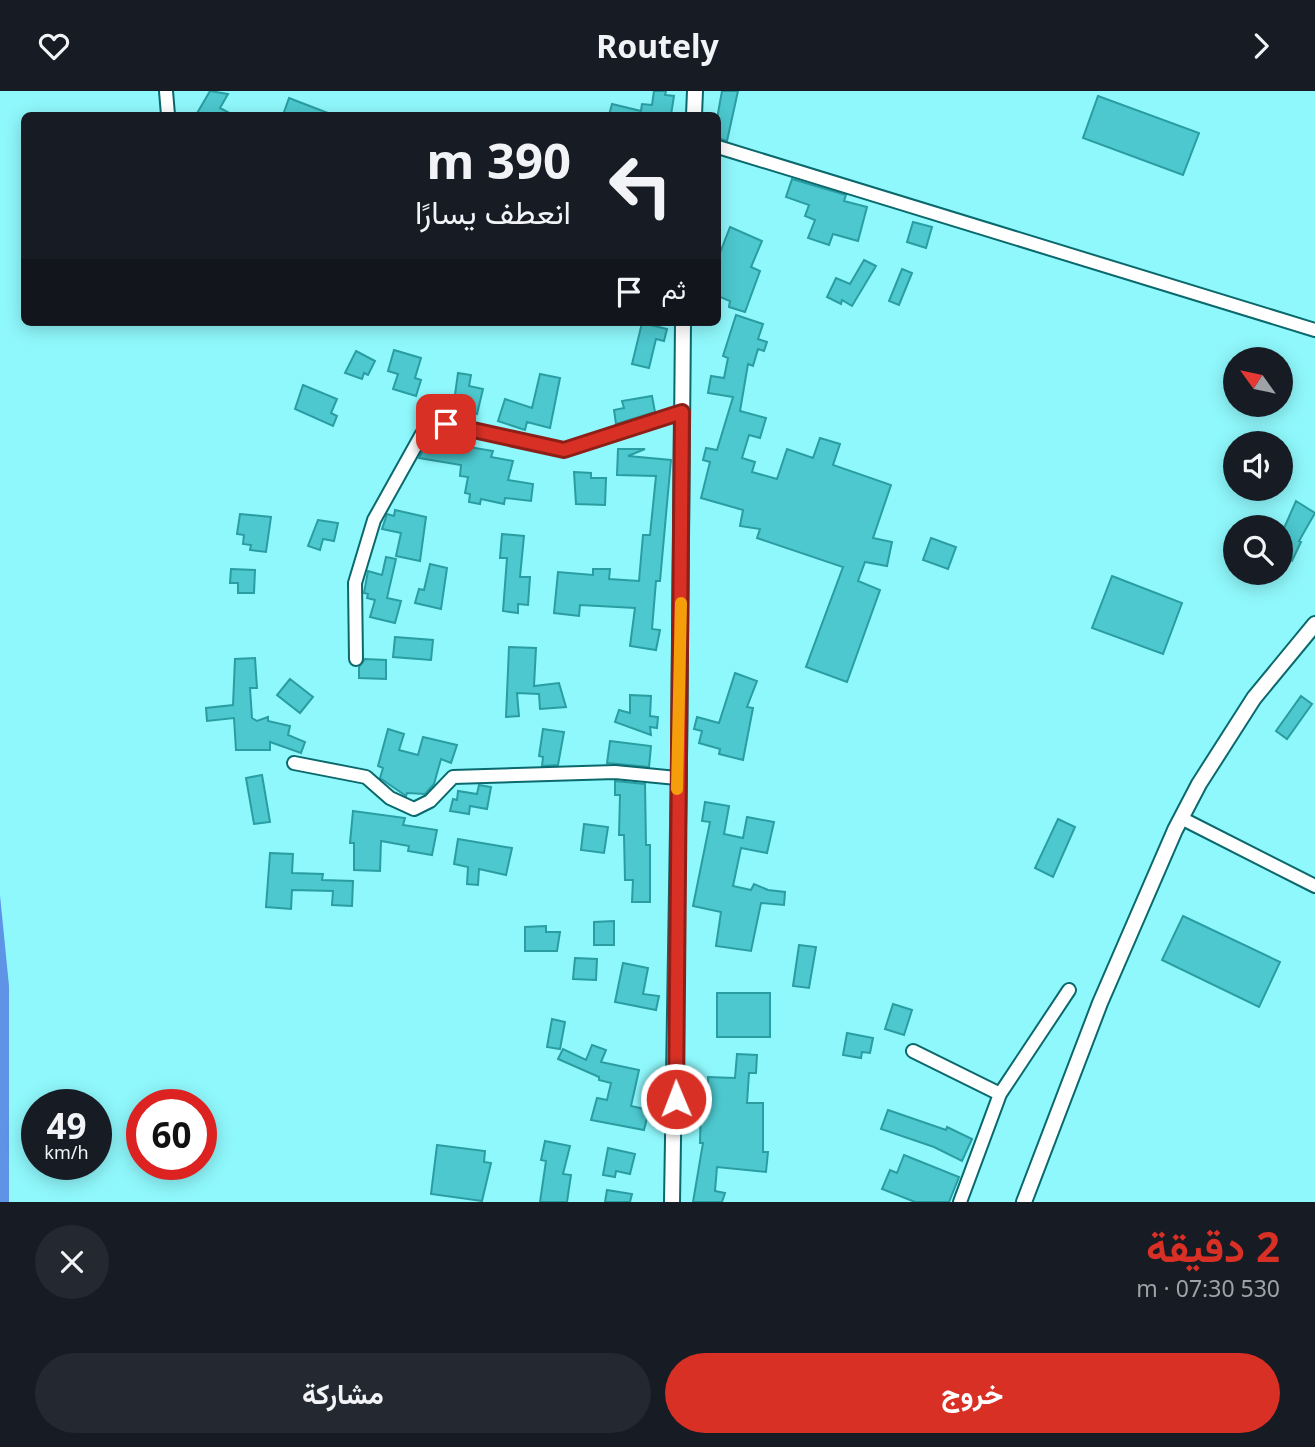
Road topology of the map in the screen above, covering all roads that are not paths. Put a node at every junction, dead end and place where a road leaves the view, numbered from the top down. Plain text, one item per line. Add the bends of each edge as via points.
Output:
1 (166, 91) edge
2 (695, 91) edge
3 (168, 112) edge
4 (694, 112) edge
5 (721, 148) edge
6 (683, 326) edge
7 (1315, 330) edge
8 (682, 412) junction
9 (1315, 624) edge
10 (356, 659) dead end
11 (294, 763) dead end
12 (677, 778) junction
13 (1181, 818) junction
14 (1315, 886) edge
15 (1069, 990) dead end
16 (913, 1051) dead end
17 (1000, 1094) junction
18 (672, 1202) edge
19 (960, 1202) edge
20 (1024, 1202) edge

1 - 3 street
2 - 4 main road
5 - 7 street
6 - 8 main road
8 - 10 street via 564,450 446,424 422,434 374,520 355,583
8 - 12 main road
9 - 13 main road via 1254,698
11 - 12 street via 366,777 390,798 414,809 430,801 453,777 615,772
12 - 18 main road
13 - 14 street
13 - 20 main road via 1100,1003
15 - 17 street
16 - 17 street
17 - 19 street

